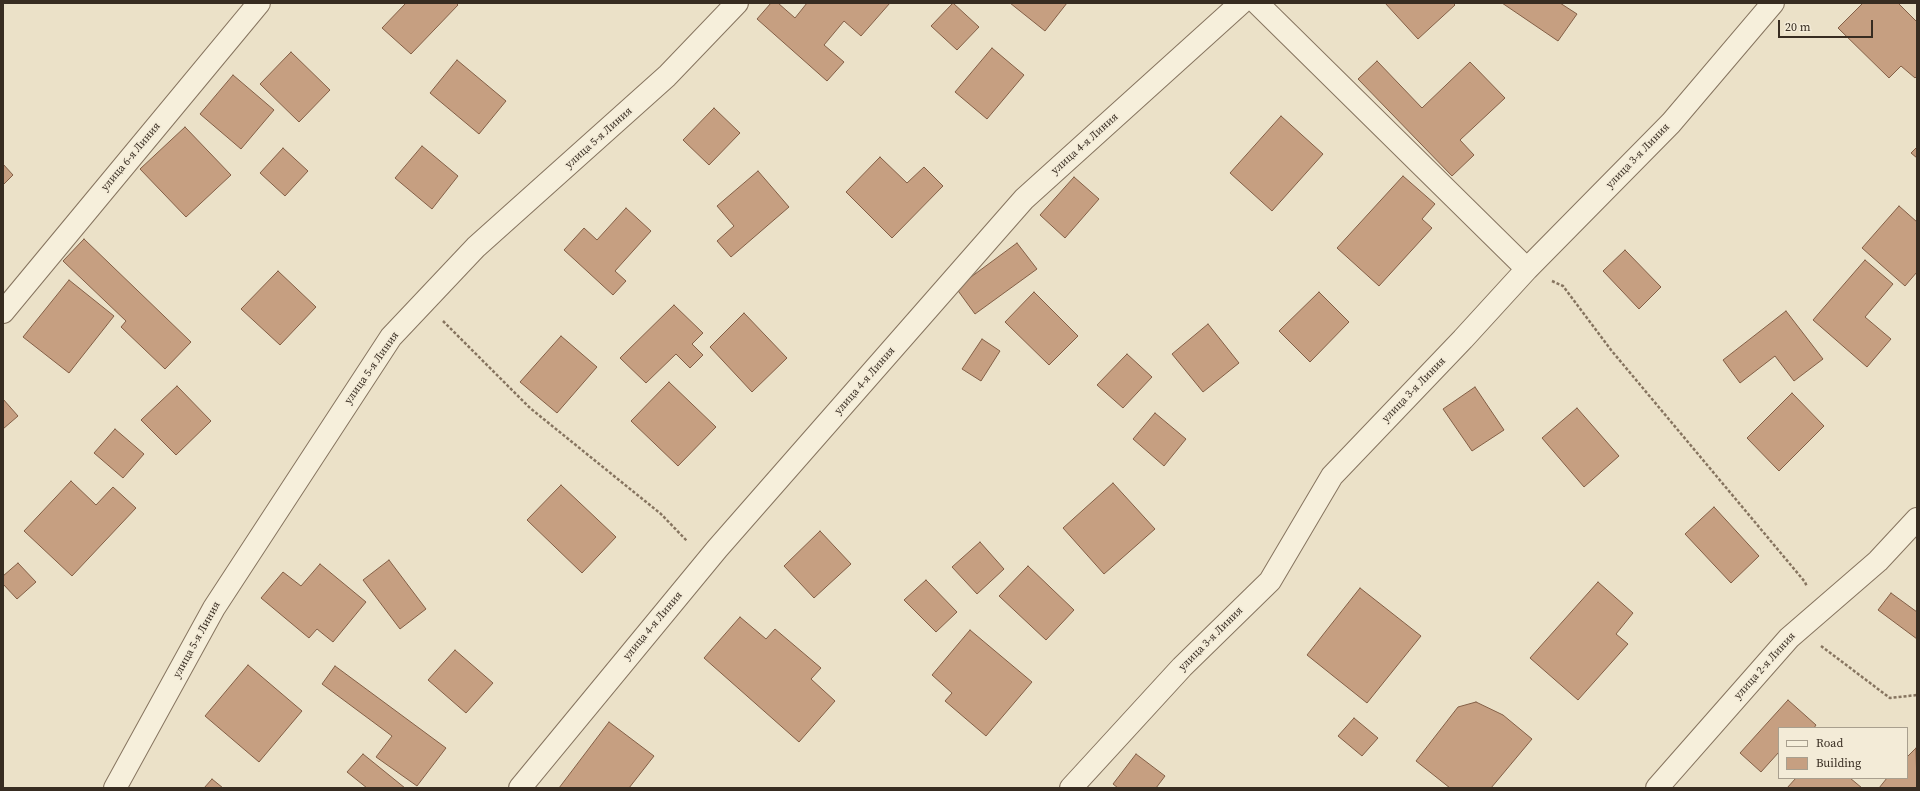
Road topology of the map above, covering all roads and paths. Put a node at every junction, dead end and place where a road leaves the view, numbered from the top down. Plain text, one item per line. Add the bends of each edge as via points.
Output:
1 (259, 3) edge
2 (736, 3) edge
3 (1241, 3) edge
4 (1257, 3) edge
5 (1773, 3) edge
6 (1527, 270) junction
7 (424, 302) junction
8 (3, 312) edge
9 (1917, 519) edge
10 (707, 562) junction
11 (1814, 617) junction
12 (1917, 695) edge
13 (115, 788) edge
14 (520, 788) edge
15 (1071, 788) edge
16 (1657, 788) edge

1 - 8 street, улица 6-я Линия
2 - 7 street, улица 5-я Линия via 667,76 476,247
3 - 10 street, улица 4-я Линия via 1024,199
4 - 6 street
5 - 6 street, улица 3-я Линия via 1671,123
6 - 11 path via 1563,286 1611,350 1805,582
6 - 15 street, улица 3-я Линия via 1332,476 1270,581 1182,667
7 - 10 path via 530,408 661,514
7 - 13 street, улица 5-я Линия via 391,337 218,602
9 - 11 street, улица 2-я Линия via 1878,561
10 - 14 street, улица 4-я Линия
11 - 12 path via 1820,645 1890,698
11 - 16 street, улица 2-я Линия via 1789,638

